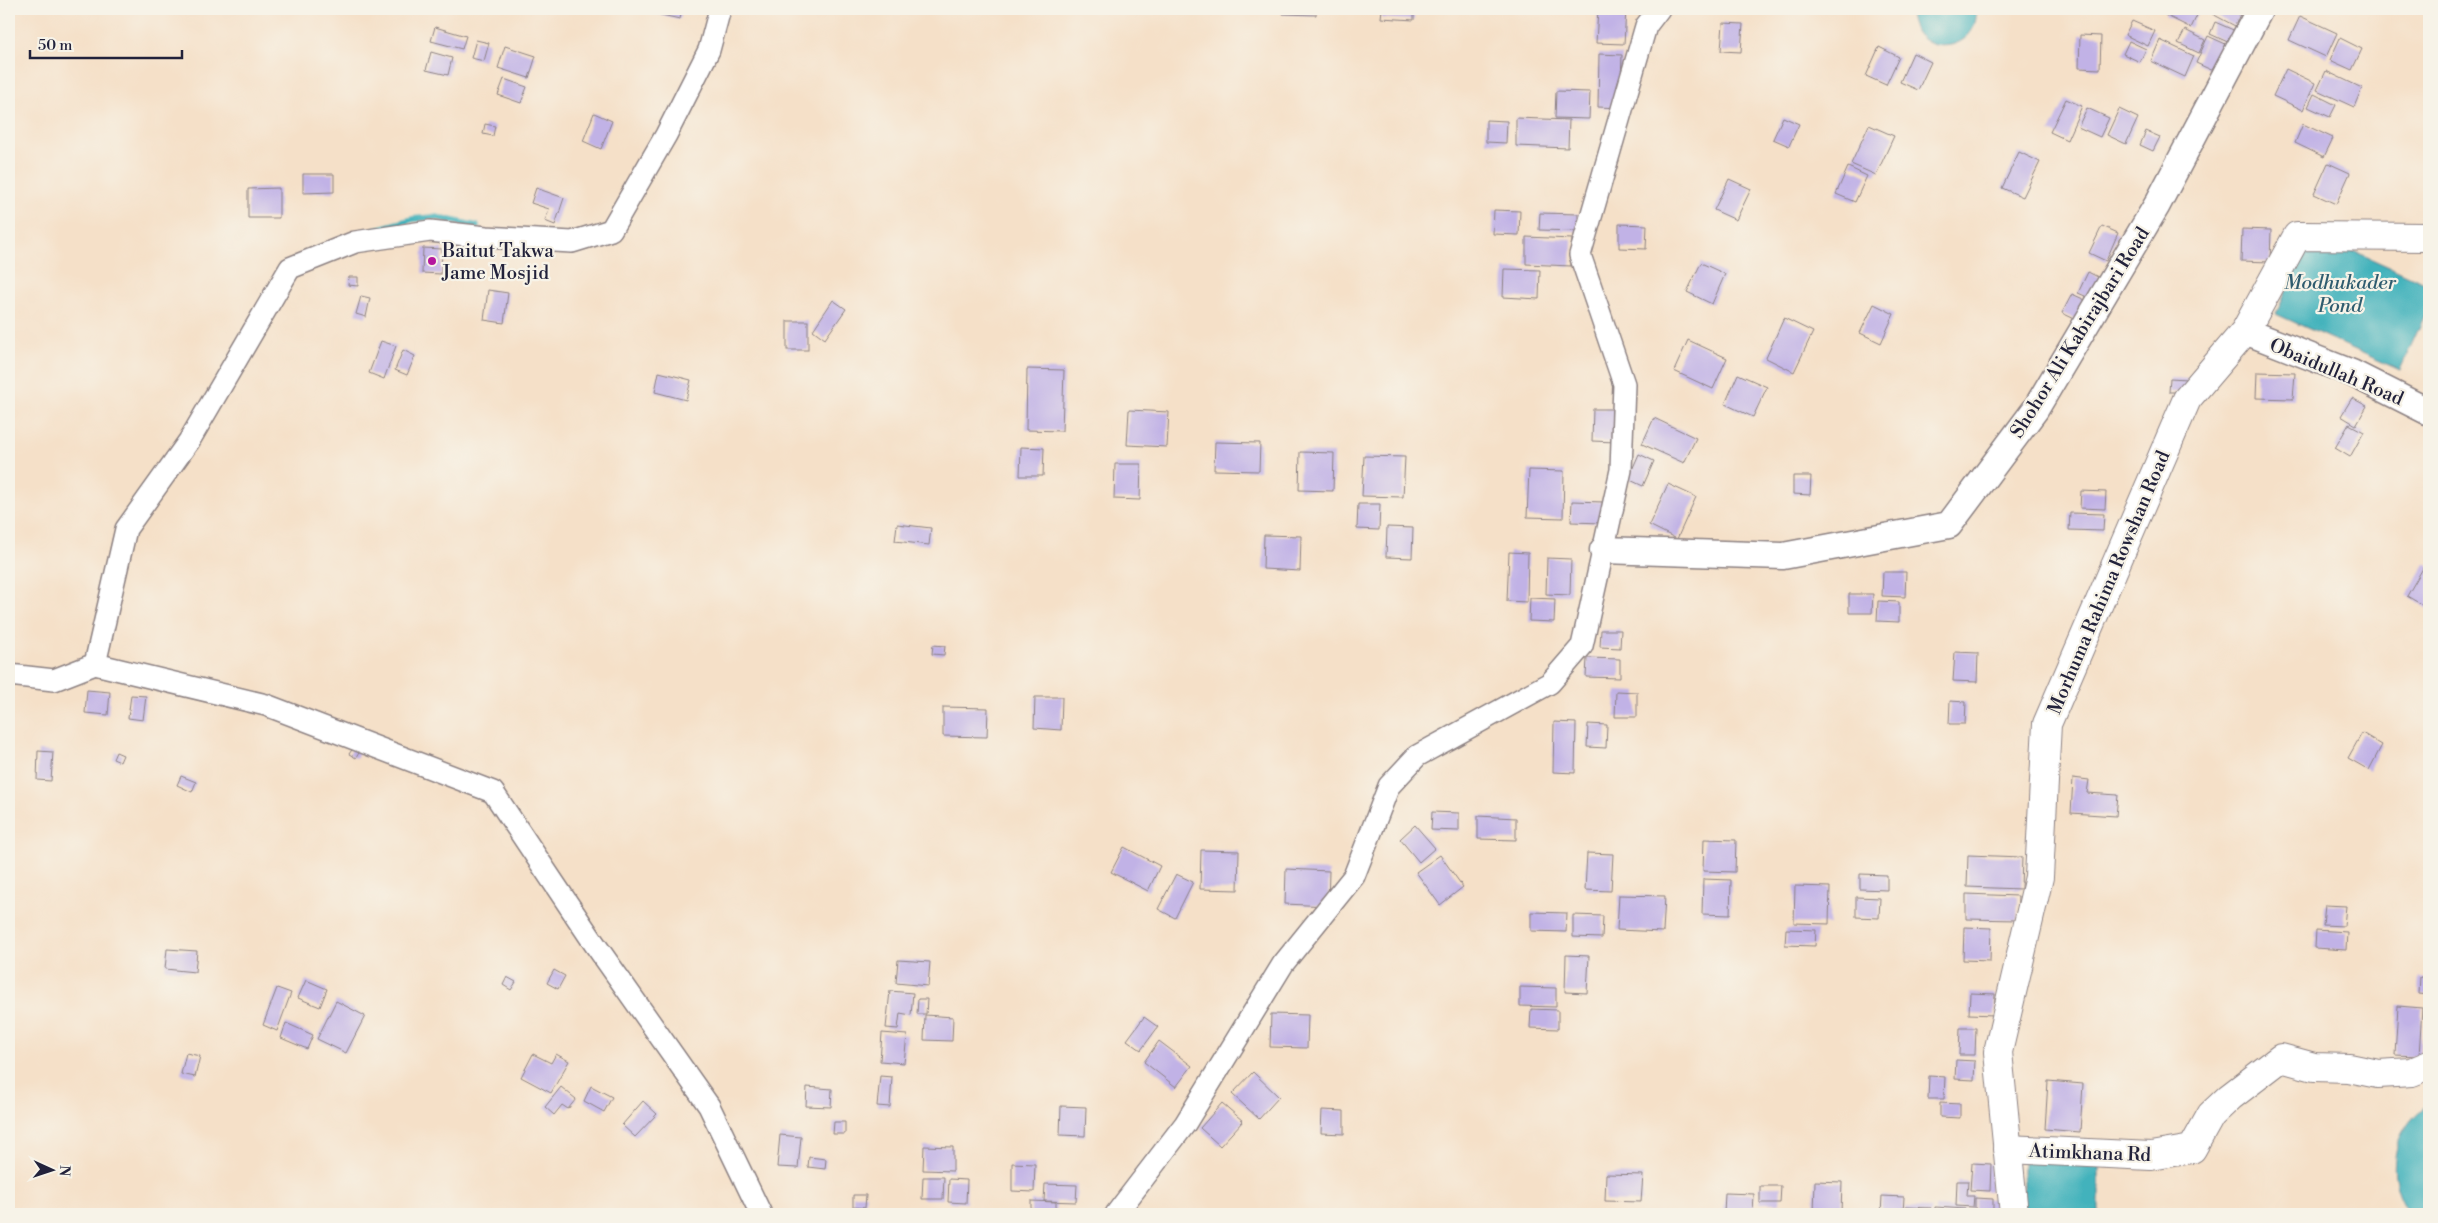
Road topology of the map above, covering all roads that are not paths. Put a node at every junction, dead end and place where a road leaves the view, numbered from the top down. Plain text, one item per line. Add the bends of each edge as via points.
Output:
1 (720, 9) edge
2 (1660, 9) edge
3 (2260, 9) edge
4 (2429, 237) edge
5 (2244, 331) junction
6 (2429, 412) edge
7 (1604, 550) junction
8 (95, 664) junction
9 (9, 675) edge
10 (2429, 1065) edge
11 (2007, 1149) junction
12 (760, 1214) edge
13 (1116, 1214) edge
14 (2014, 1214) edge

1 - 8 street via 709,50 666,135 611,230 572,242 430,231 355,242 290,268 189,441 126,529
2 - 7 street via 1646,26 1580,255 1624,384 1621,470
3 - 7 street, Shohor Ali Kabirajbari Road via 2157,205 2035,410 1949,525 1783,556
4 - 5 main road, Morhuma Rahima Rowshan Road via 2297,236
5 - 6 street, Obaidullah Road via 2352,373
5 - 11 main road, Morhuma Rahima Rowshan Road via 2187,399 2047,724 2039,877 1998,1052
7 - 13 street via 1582,646 1550,682 1417,756 1389,786 1354,876 1283,964 1185,1124
8 - 9 street via 54,680
8 - 12 street via 266,704 493,792 709,1106
10 - 11 main road, Atimkhana Rd via 2412,1072 2378,1074 2349,1068 2314,1067 2281,1058 2236,1092 2211,1116 2192,1149 2151,1156
11 - 14 main road, Morhuma Rahima Rowshan Road

